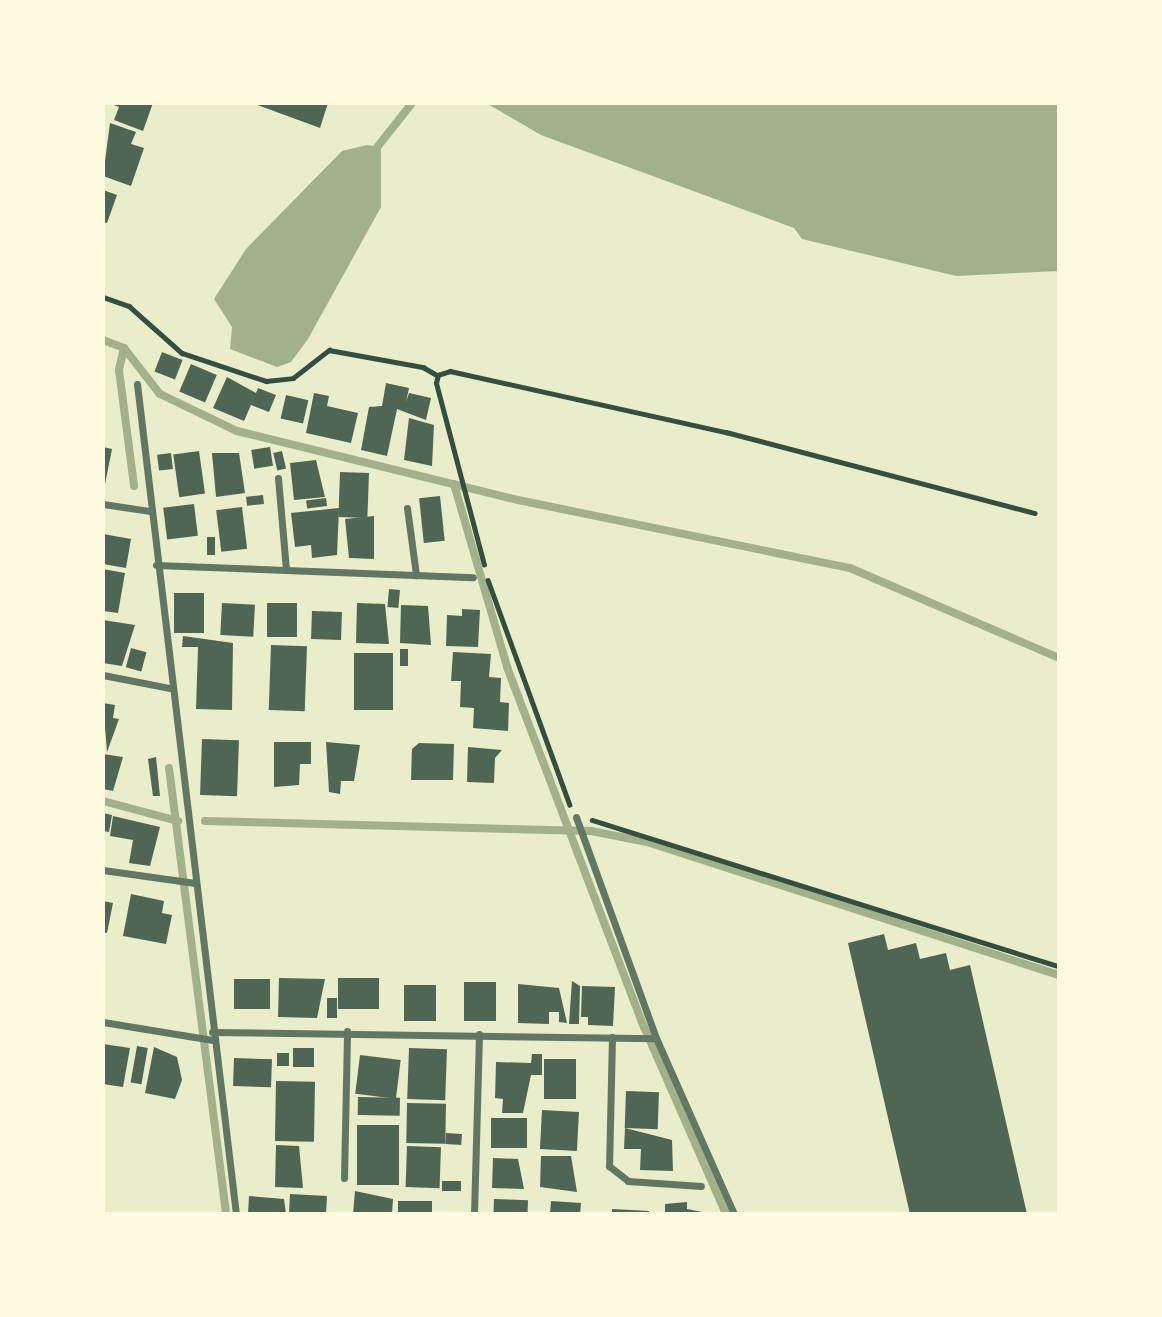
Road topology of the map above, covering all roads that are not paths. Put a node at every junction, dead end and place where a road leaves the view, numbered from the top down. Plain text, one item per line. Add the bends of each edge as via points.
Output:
1 (137, 384) dead end
2 (278, 478) dead end
3 (103, 504) edge
4 (407, 508) dead end
5 (150, 511) junction
6 (156, 565) junction
7 (286, 570) junction
8 (416, 575) junction
9 (473, 577) dead end
10 (103, 676) edge
11 (169, 688) junction
12 (576, 821) road end
13 (103, 870) edge
14 (195, 883) junction
15 (103, 1022) edge
16 (347, 1031) junction
17 (479, 1034) junction
18 (213, 1036) junction
19 (612, 1037) junction
20 (651, 1038) junction
21 (344, 1178) dead end
22 (701, 1186) dead end
23 (236, 1214) edge
24 (474, 1214) edge
25 (734, 1214) edge

1 - 5 street
2 - 7 street
3 - 5 street
4 - 8 street
5 - 6 street
6 - 7 street
6 - 11 street
7 - 8 street
8 - 9 street
10 - 11 street
11 - 14 street
12 - 20 street
13 - 14 street
14 - 18 street
15 - 18 street via 199,1039
16 - 17 street
16 - 18 street
16 - 21 street
17 - 19 street
17 - 24 street
18 - 23 street
19 - 20 street
19 - 22 street via 610,1166 628,1181
20 - 25 street

